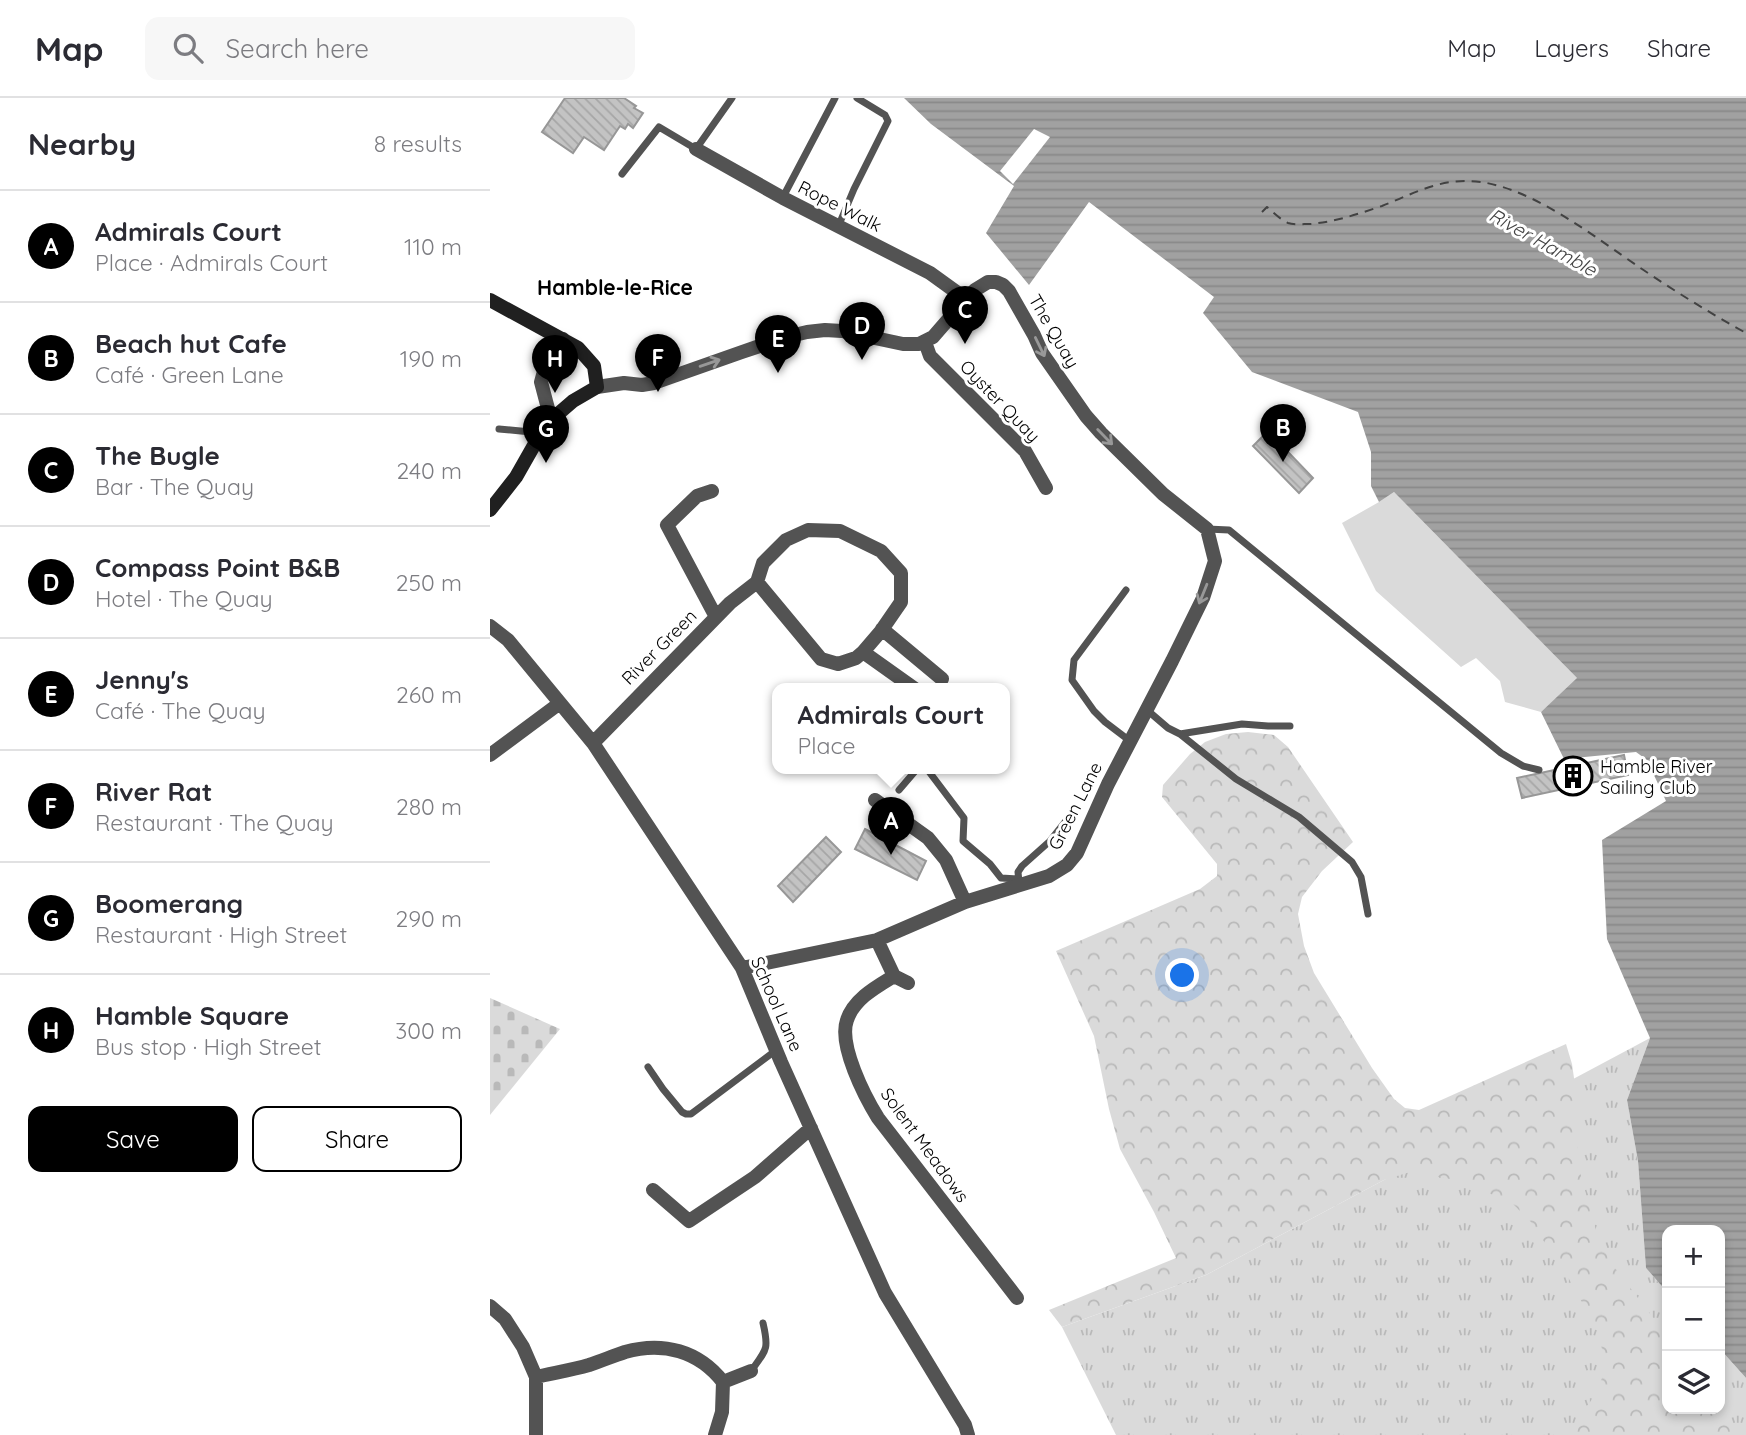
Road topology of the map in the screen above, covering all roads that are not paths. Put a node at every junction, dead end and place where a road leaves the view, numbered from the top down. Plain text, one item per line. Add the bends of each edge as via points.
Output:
1 (732, 98) edge
2 (835, 98) edge
3 (857, 98) edge
4 (696, 149) junction
5 (622, 174) dead end
6 (783, 198) junction
7 (838, 227) junction
8 (966, 299) junction
9 (490, 300) edge
10 (563, 339) junction
11 (925, 342) junction
12 (597, 387) junction
13 (551, 420) junction
14 (499, 429) dead end
15 (541, 433) junction
16 (1046, 488) dead end
17 (712, 491) dead end
18 (490, 510) edge
19 (1207, 530) junction
20 (757, 582) junction
21 (1126, 590) dead end
22 (716, 617) junction
23 (490, 626) edge
24 (882, 629) junction
25 (863, 652) junction
26 (942, 678) dead end
27 (907, 683) edge
28 (560, 703) junction
29 (1146, 710) junction
30 (1290, 726) dead end
31 (1180, 734) junction
32 (1130, 741) junction
33 (593, 743) junction
34 (490, 755) edge
35 (1539, 770) dead end
36 (912, 774) edge
37 (931, 774) edge
38 (899, 790) dead end
39 (875, 800) dead end
40 (1073, 812) dead end
41 (1019, 883) junction
42 (965, 902) junction
43 (1368, 914) dead end
44 (877, 940) junction
45 (743, 968) junction
46 (894, 976) junction
47 (908, 983) dead end
48 (776, 1050) junction
49 (648, 1067) dead end
50 (811, 1128) junction
51 (653, 1190) dead end
52 (1017, 1298) dead end
53 (490, 1306) edge
54 (763, 1323) dead end
55 (751, 1371) joint
56 (536, 1377) junction
57 (723, 1382) junction
58 (536, 1435) edge
59 (715, 1435) edge
60 (968, 1435) edge

1 - 4 lane
2 - 6 lane
3 - 7 lane via 888,121
4 - 5 lane via 659,127
4 - 6 street, Rope Walk
6 - 7 street, Rope Walk
7 - 8 street, Rope Walk via 930,273
8 - 11 street, The Quay
8 -> 19 street, The Quay via 988,282 1003,285 1086,416 1163,494
9 - 10 main road
10 - 12 main road via 594,366
10 - 13 street via 546,364 541,382
12 -> 11 street via 654,383 807,332 842,331 913,345
11 - 16 street, Oyster Quay via 930,356 1025,451
12 - 13 main road
13 - 15 main road
14 - 15 lane
15 - 18 main road
17 - 22 street via 697,496 667,525
19 -> 29 street, Green Lane via 1215,561 1203,598
19 - 35 lane via 1229,530 1501,753
20 - 22 street, River Green
20 - 24 street, River Green via 763,564 786,540 808,530 840,531 881,551 901,573 901,602
20 - 25 street via 821,659 838,664
21 - 32 lane via 1074,660 1072,680 1094,711
22 - 33 street, River Green
23 - 28 street, School Lane via 508,640
24 - 25 street, River Green
24 - 26 street
25 - 27 street
28 - 33 street, School Lane
28 - 34 street
29 - 31 lane
29 - 32 street, Green Lane
30 - 31 lane via 1242,724
31 - 43 lane via 1236,779 1298,817 1352,862 1361,877
32 - 41 street, Green Lane via 1077,853 1049,876
33 - 45 street, School Lane
36 - 38 lane
37 - 41 lane via 964,818 963,841 1000,878
39 - 42 street via 928,838 946,860
40 - 41 lane via 1022,866
41 - 42 street, Green Lane
42 - 44 street, Green Lane
44 - 45 street, Green Lane
44 - 46 street
45 - 48 street, School Lane
46 - 47 street
46 - 52 street, Solent Meadows via 869,991 846,1020 852,1064 878,1118
48 - 49 lane via 691,1114 682,1112
48 - 50 street, School Lane
50 - 51 street via 755,1177 689,1222
50 - 60 street, School Lane via 885,1293
53 - 56 street via 523,1346
54 - 55 lane via 768,1344
55 - 57 street
56 - 57 street via 628,1351 665,1347 697,1357
56 - 58 street
57 - 59 street

